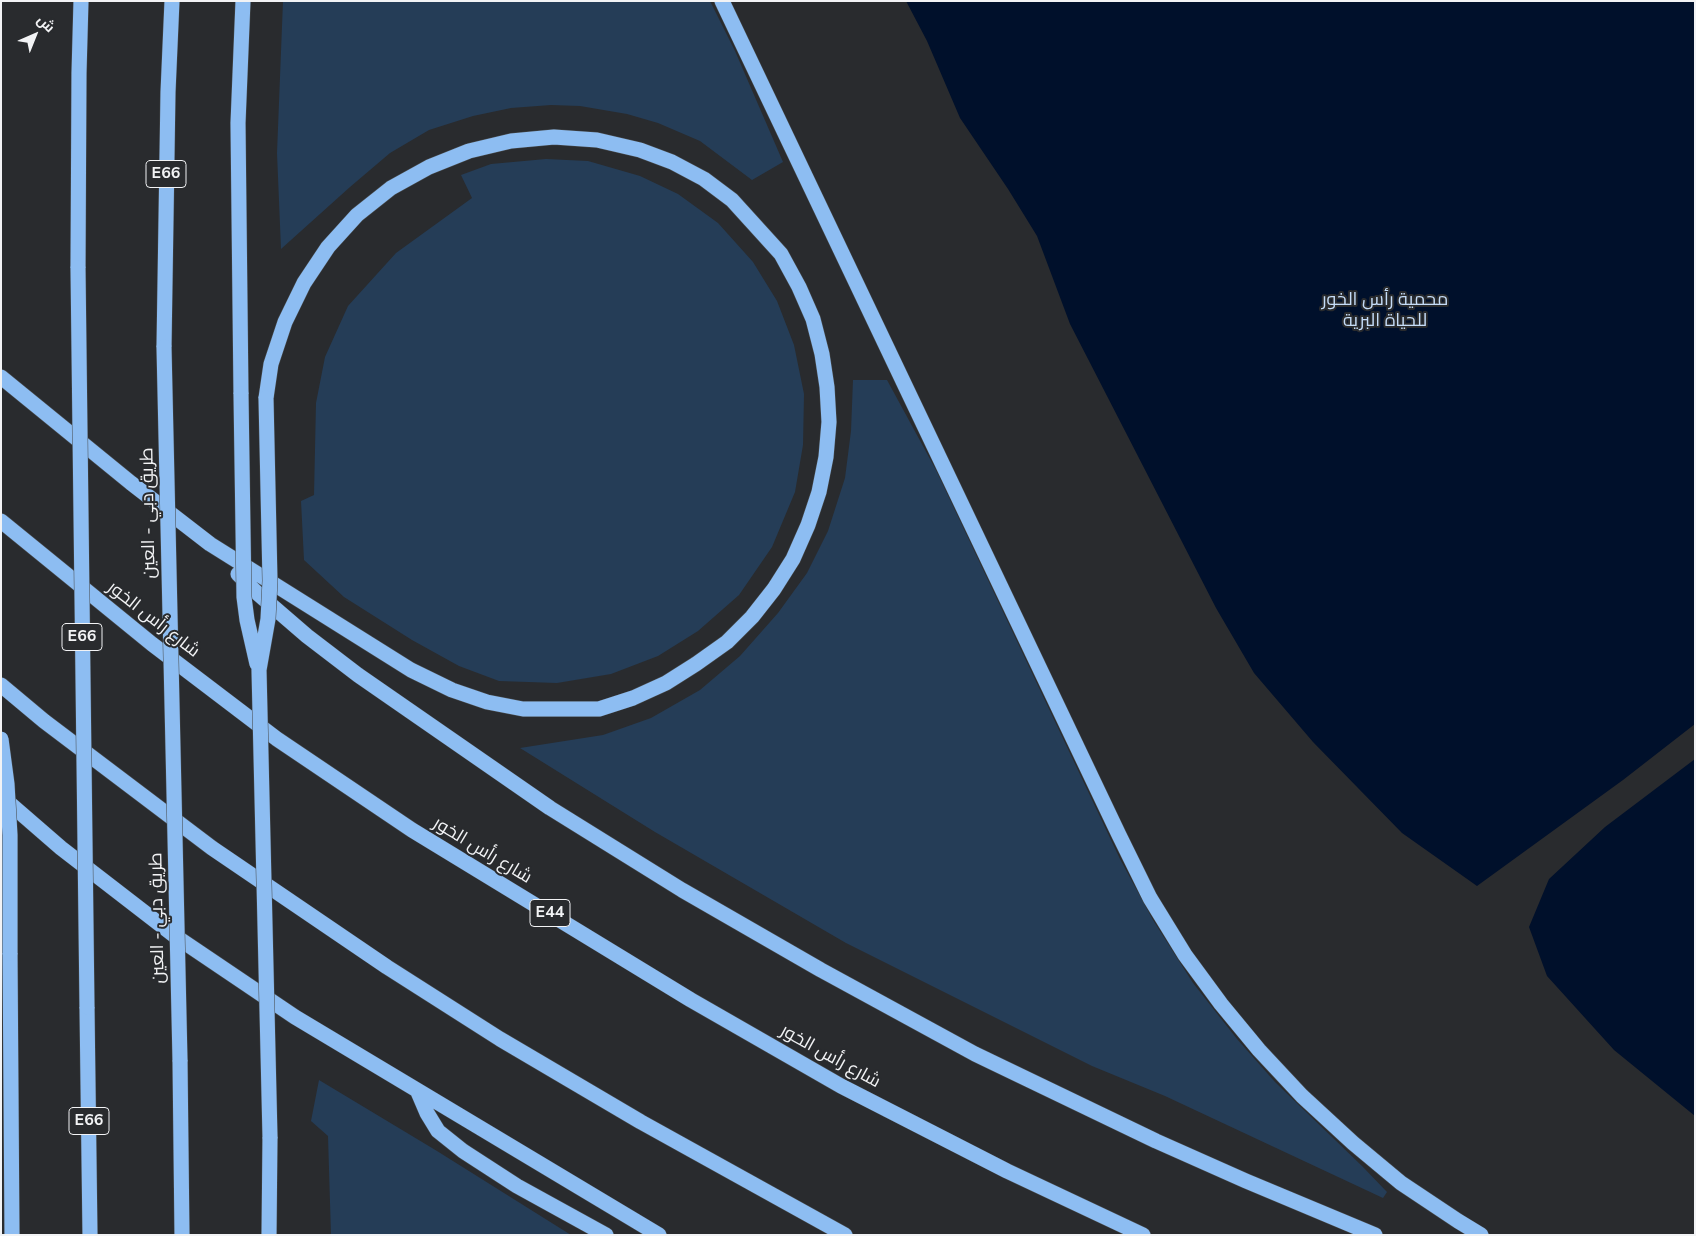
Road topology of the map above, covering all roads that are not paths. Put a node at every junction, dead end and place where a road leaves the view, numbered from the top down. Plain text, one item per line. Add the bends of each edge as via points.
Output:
1 (81, 1) edge
2 (172, 1) edge
3 (243, 1) edge
4 (722, 1) edge
5 (1, 377) edge
6 (1, 522) edge
7 (210, 544) junction
8 (259, 670) junction
9 (1, 685) edge
10 (1, 739) edge
11 (1, 796) edge
12 (418, 1092) junction
13 (12, 1235) edge
14 (90, 1235) edge
15 (182, 1235) edge
16 (269, 1235) edge
17 (606, 1235) edge
18 (659, 1235) edge
19 (845, 1235) edge
20 (1143, 1235) edge
21 (1375, 1235) edge
22 (1482, 1235) edge

1 - 14 highway, E66, bridge via 78,268
2 - 15 highway, طريق دبي - العين / E66, bridge via 164,347
3 - 8 highway, bridge via 238,123 244,597
4 - 22 highway via 1119,835 1150,898 1184,955 1240,1027 1302,1096 1401,1182
5 - 7 highway
6 - 20 highway, شارع رأس الخور / E44 via 152,644 277,739 412,830 691,1000 841,1086 1007,1171
7 - 8 highway, bridge via 411,670 452,690 523,709 599,709 633,698 666,683 726,642 752,617 793,559 819,492 829,422 827,386 813,319 781,254 732,200 704,179 640,150 597,140 511,141 469,150 428,167 391,188 357,215 328,247 304,283 271,364 266,398 270,581 268,619
7 - 21 highway via 256,592 306,636 358,675 550,808 682,890 976,1054 1156,1141
8 - 16 highway, bridge via 270,1137
9 - 19 highway via 212,848 387,967 500,1039 641,1122
10 - 13 highway, bridge via 10,835
11 - 12 highway via 61,848 175,936 295,1017
12 - 17 highway via 438,1131 463,1151 517,1186
12 - 18 highway

